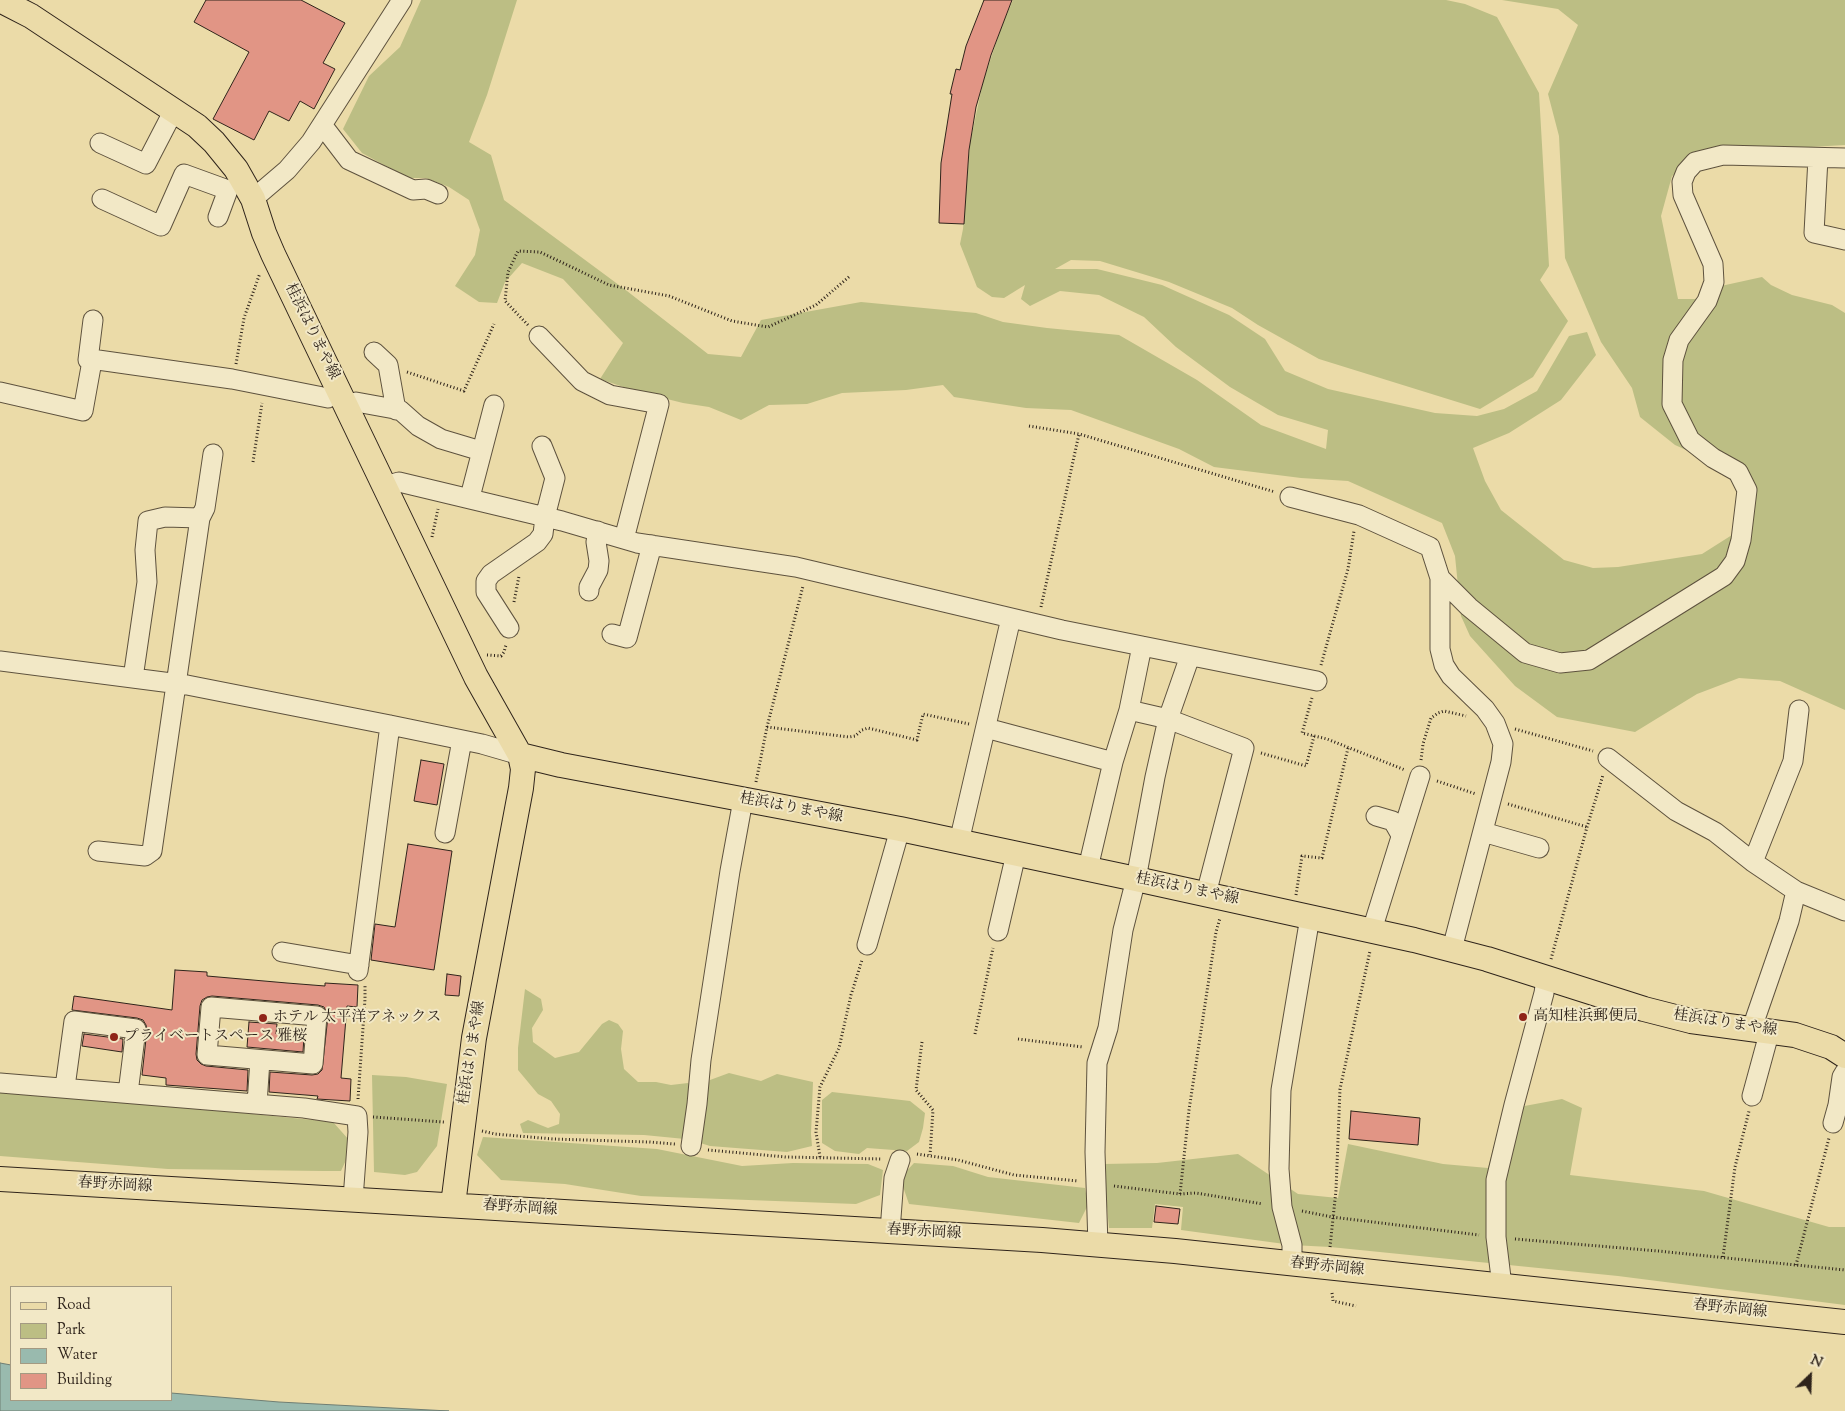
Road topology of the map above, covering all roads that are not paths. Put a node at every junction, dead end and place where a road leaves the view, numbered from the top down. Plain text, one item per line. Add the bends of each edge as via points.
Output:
1 (0, 0) edge
2 (402, 0) edge
3 (174, 110) junction
4 (323, 126) junction
5 (100, 143) dead end
6 (1818, 158) junction
7 (1845, 158) edge
8 (236, 169) junction
9 (208, 183) junction
10 (438, 194) dead end
11 (102, 199) dead end
12 (253, 199) junction
13 (218, 217) dead end
14 (1845, 240) edge
15 (93, 320) dead end
16 (539, 336) road end
17 (381, 358) road end
18 (92, 361) junction
19 (0, 392) edge
20 (343, 399) junction
21 (494, 405) dead end
22 (396, 410) junction
23 (542, 446) dead end
24 (481, 451) junction
25 (214, 454) dead end
26 (385, 486) junction
27 (1290, 496) road end
28 (470, 497) junction
29 (200, 518) junction
30 (545, 518) junction
31 (598, 531) junction
32 (624, 539) junction
33 (652, 545) junction
34 (1440, 578) junction
35 (589, 592) dead end
36 (1011, 618) junction
37 (509, 628) dead end
38 (612, 634) dead end
39 (1142, 646) junction
40 (1190, 656) junction
41 (0, 661) edge
42 (133, 678) junction
43 (1317, 681) road end
44 (177, 684) junction
45 (1129, 710) junction
46 (1799, 710) dead end
47 (1168, 719) junction
48 (390, 725) junction
49 (986, 728) junction
50 (462, 740) junction
51 (520, 755) junction
52 (1608, 758) road end
53 (1113, 762) junction
54 (1420, 776) road end
55 (748, 801) junction
56 (1376, 816) dead end
57 (900, 829) junction
58 (1483, 832) junction
59 (446, 833) dead end
60 (1402, 834) junction
61 (959, 842) junction
62 (1539, 848) dead end
63 (98, 851) dead end
64 (1016, 854) junction
65 (1753, 862) junction
66 (1088, 868) junction
67 (1136, 879) junction
68 (1796, 891) junction
69 (1216, 896) junction
70 (1845, 910) edge
71 (1301, 915) junction
72 (1372, 930) junction
73 (998, 931) road end
74 (867, 945) road end
75 (1452, 949) junction
76 (282, 952) dead end
77 (1546, 979) junction
78 (1761, 1029) junction
79 (1840, 1050) edge
80 (260, 1060) junction
81 (1845, 1072) edge
82 (0, 1083) edge
83 (65, 1087) junction
84 (128, 1093) junction
85 (1752, 1096) road end
86 (257, 1104) junction
87 (1833, 1123) road end
88 (690, 1146) road end
89 (900, 1160) road end
90 (0, 1179) edge
91 (353, 1199) junction
92 (452, 1205) junction
93 (890, 1231) junction
94 (1098, 1245) junction
95 (1292, 1264) junction
96 (1502, 1286) junction
97 (1845, 1322) edge

1 - 3 main road, 桂浜はりまや線 via 31,16
2 - 4 street
3 - 5 street via 146,164
3 - 8 main road, 桂浜はりまや線 via 214,142
4 - 10 street via 349,160 413,190 426,189
4 - 12 street via 287,170
6 - 7 street
6 - 14 street via 1814,233
6 - 34 street via 1723,155 1695,162 1682,182 1683,195 1713,264 1714,282 1707,301 1679,340 1673,360 1672,404 1690,440 1738,472 1747,490 1742,540 1735,561 1724,576 1589,660 1560,663 1525,653 1469,607
8 - 9 street
8 - 12 main road, 桂浜はりまや線
9 - 11 street via 184,174 161,226
9 - 13 street via 228,190
12 - 20 main road, 桂浜はりまや線 via 273,254
15 - 18 street via 88,360
16 - 32 street via 582,381 610,395 659,404
17 - 22 street
18 - 19 street via 83,411
18 - 20 street via 234,379
20 - 22 street
20 - 26 main road, 桂浜はりまや線
21 - 24 street
22 - 24 street via 441,439
23 - 30 street via 555,478
24 - 28 street
25 - 29 street via 205,508
26 - 28 street via 399,482
26 - 51 main road, 桂浜はりまや線 via 476,677
27 - 34 street via 1359,515 1430,547
28 - 30 street
29 - 42 street via 166,517 148,521 145,550 147,582
29 - 44 street
30 - 31 street
30 - 37 street via 543,534 537,542 498,568 486,582 486,592
31 - 32 street
31 - 35 street via 598,570
32 - 33 street
33 - 36 street via 808,570
33 - 38 street via 627,638
34 - 58 street via 1440,649 1444,665 1485,709 1495,723 1502,744 1501,762
36 - 39 street
36 - 49 street
39 - 40 street
39 - 45 street
40 - 43 street
40 - 47 street
41 - 42 street
42 - 44 street
44 - 48 street
44 - 63 street via 152,851 145,856
45 - 47 street
45 - 53 street
46 - 65 street via 1793,761
47 - 67 street
47 - 69 street via 1244,748
48 - 50 street
48 - 76 street via 359,968
49 - 53 street
49 - 61 street
50 - 51 street
50 - 59 street
51 - 55 main road, 桂浜はりまや線
51 - 92 main road, 桂浜はりまや線 via 522,788 474,1038
52 - 65 street via 1676,811 1715,832
53 - 66 street
54 - 60 street
55 - 57 main road, 桂浜はりまや線
55 - 88 street via 730,871
56 - 60 street via 1393,821
57 - 61 main road, 桂浜はりまや線
57 - 74 street
58 - 62 street
58 - 75 street
60 - 72 street
61 - 64 main road, 桂浜はりまや線
64 - 66 main road, 桂浜はりまや線
64 - 73 street
65 - 68 street
66 - 67 main road, 桂浜はりまや線
67 - 69 main road, 桂浜はりまや線
67 - 94 street via 1108,1028 1097,1063
68 - 70 street
68 - 78 street
69 - 71 main road, 桂浜はりまや線
71 - 72 main road, 桂浜はりまや線
71 - 95 street via 1281,1090 1278,1169 1282,1207 1292,1245
72 - 75 main road, 桂浜はりまや線
75 - 77 main road, 桂浜はりまや線
77 - 78 main road, 桂浜はりまや線 via 1691,1021
77 - 96 street via 1496,1180 1496,1237
78 - 79 main road, 桂浜はりまや線 via 1795,1034
78 - 85 street
80 - 80 street via 313,1064 317,1016 211,1007 207,1055
80 - 86 street
81 - 87 street
82 - 83 street
83 - 84 street
83 - 84 street via 74,1021 136,1029
84 - 86 street
86 - 91 street via 357,1116
89 - 93 street via 894,1178
90 - 91 main road, 春野赤岡線
91 - 92 main road, 春野赤岡線
92 - 93 main road, 春野赤岡線
93 - 94 main road, 春野赤岡線
94 - 95 main road, 春野赤岡線
95 - 96 main road, 春野赤岡線
96 - 97 main road, 春野赤岡線

